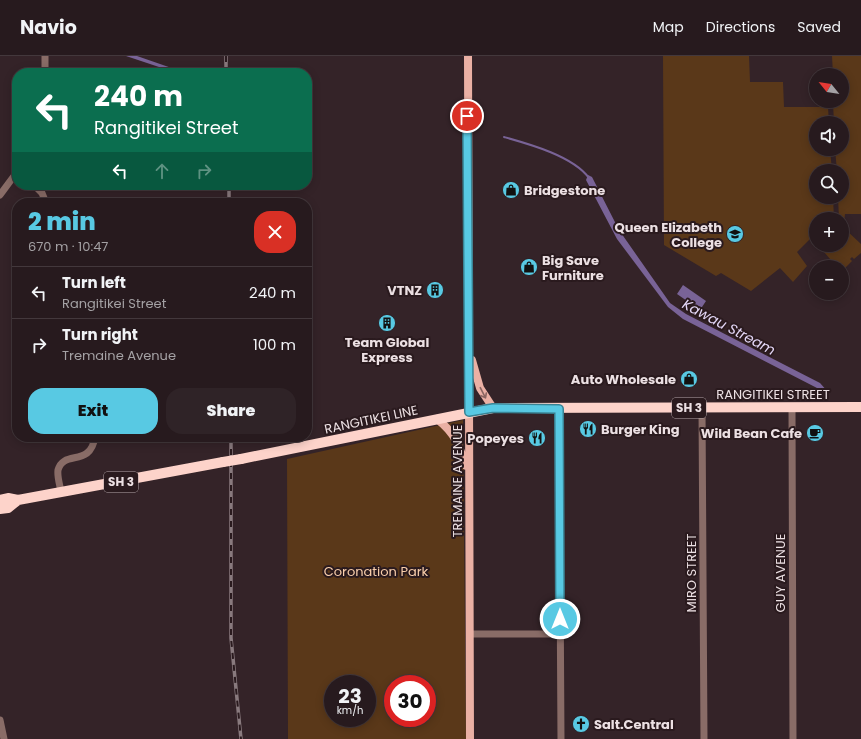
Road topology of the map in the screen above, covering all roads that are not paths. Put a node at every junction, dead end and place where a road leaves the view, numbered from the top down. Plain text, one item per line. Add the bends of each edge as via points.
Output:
1 (45, 56) edge
2 (468, 56) edge
3 (45, 68) edge
4 (12, 179) edge
5 (0, 195) edge
6 (469, 350) junction
7 (792, 407) junction
8 (861, 407) edge
9 (493, 408) junction
10 (702, 408) junction
11 (559, 409) junction
12 (469, 412) junction
13 (437, 419) junction
14 (94, 442) edge
15 (468, 473) junction
16 (61, 492) junction
17 (0, 500) edge
18 (18, 500) junction
19 (0, 509) edge
20 (470, 634) junction
21 (560, 634) junction
22 (0, 720) edge
23 (2, 736) edge
24 (470, 739) edge
25 (561, 739) edge
26 (704, 739) edge
27 (793, 739) edge

1 - 3 street
2 - 6 main road, TREMAINE AVENUE
4 - 5 street
6 -> 9 main road via 480,388
6 - 12 main road, TREMAINE AVENUE
7 - 8 highway, RANGITIKEI STREET / SH 3
7 - 10 highway, RANGITIKEI STREET / SH 3
7 - 27 street, GUY AVENUE
9 - 11 highway, RANGITIKEI STREET / SH 3
9 - 12 highway, RANGITIKEI STREET / SH 3
10 - 11 highway, RANGITIKEI STREET / SH 3
10 - 26 street, MIRO STREET
11 - 21 street
12 - 13 highway, RANGITIKEI LINE / SH 3
12 - 15 main road, TREMAINE AVENUE
13 - 15 main road via 454,435
13 - 16 highway, RANGITIKEI LINE / SH 3, bridge
14 - 16 street via 88,453 66,461 59,468
15 - 20 main road, TREMAINE AVENUE
16 - 18 highway, RANGITIKEI LINE / SH 3
17 - 18 highway, RANGITIKEI LINE / SH 3
18 - 19 highway, RANGITIKEI LINE / SH 3 via 8,508
20 - 21 street
20 - 24 main road, TREMAINE AVENUE
21 - 25 street
22 - 23 street

